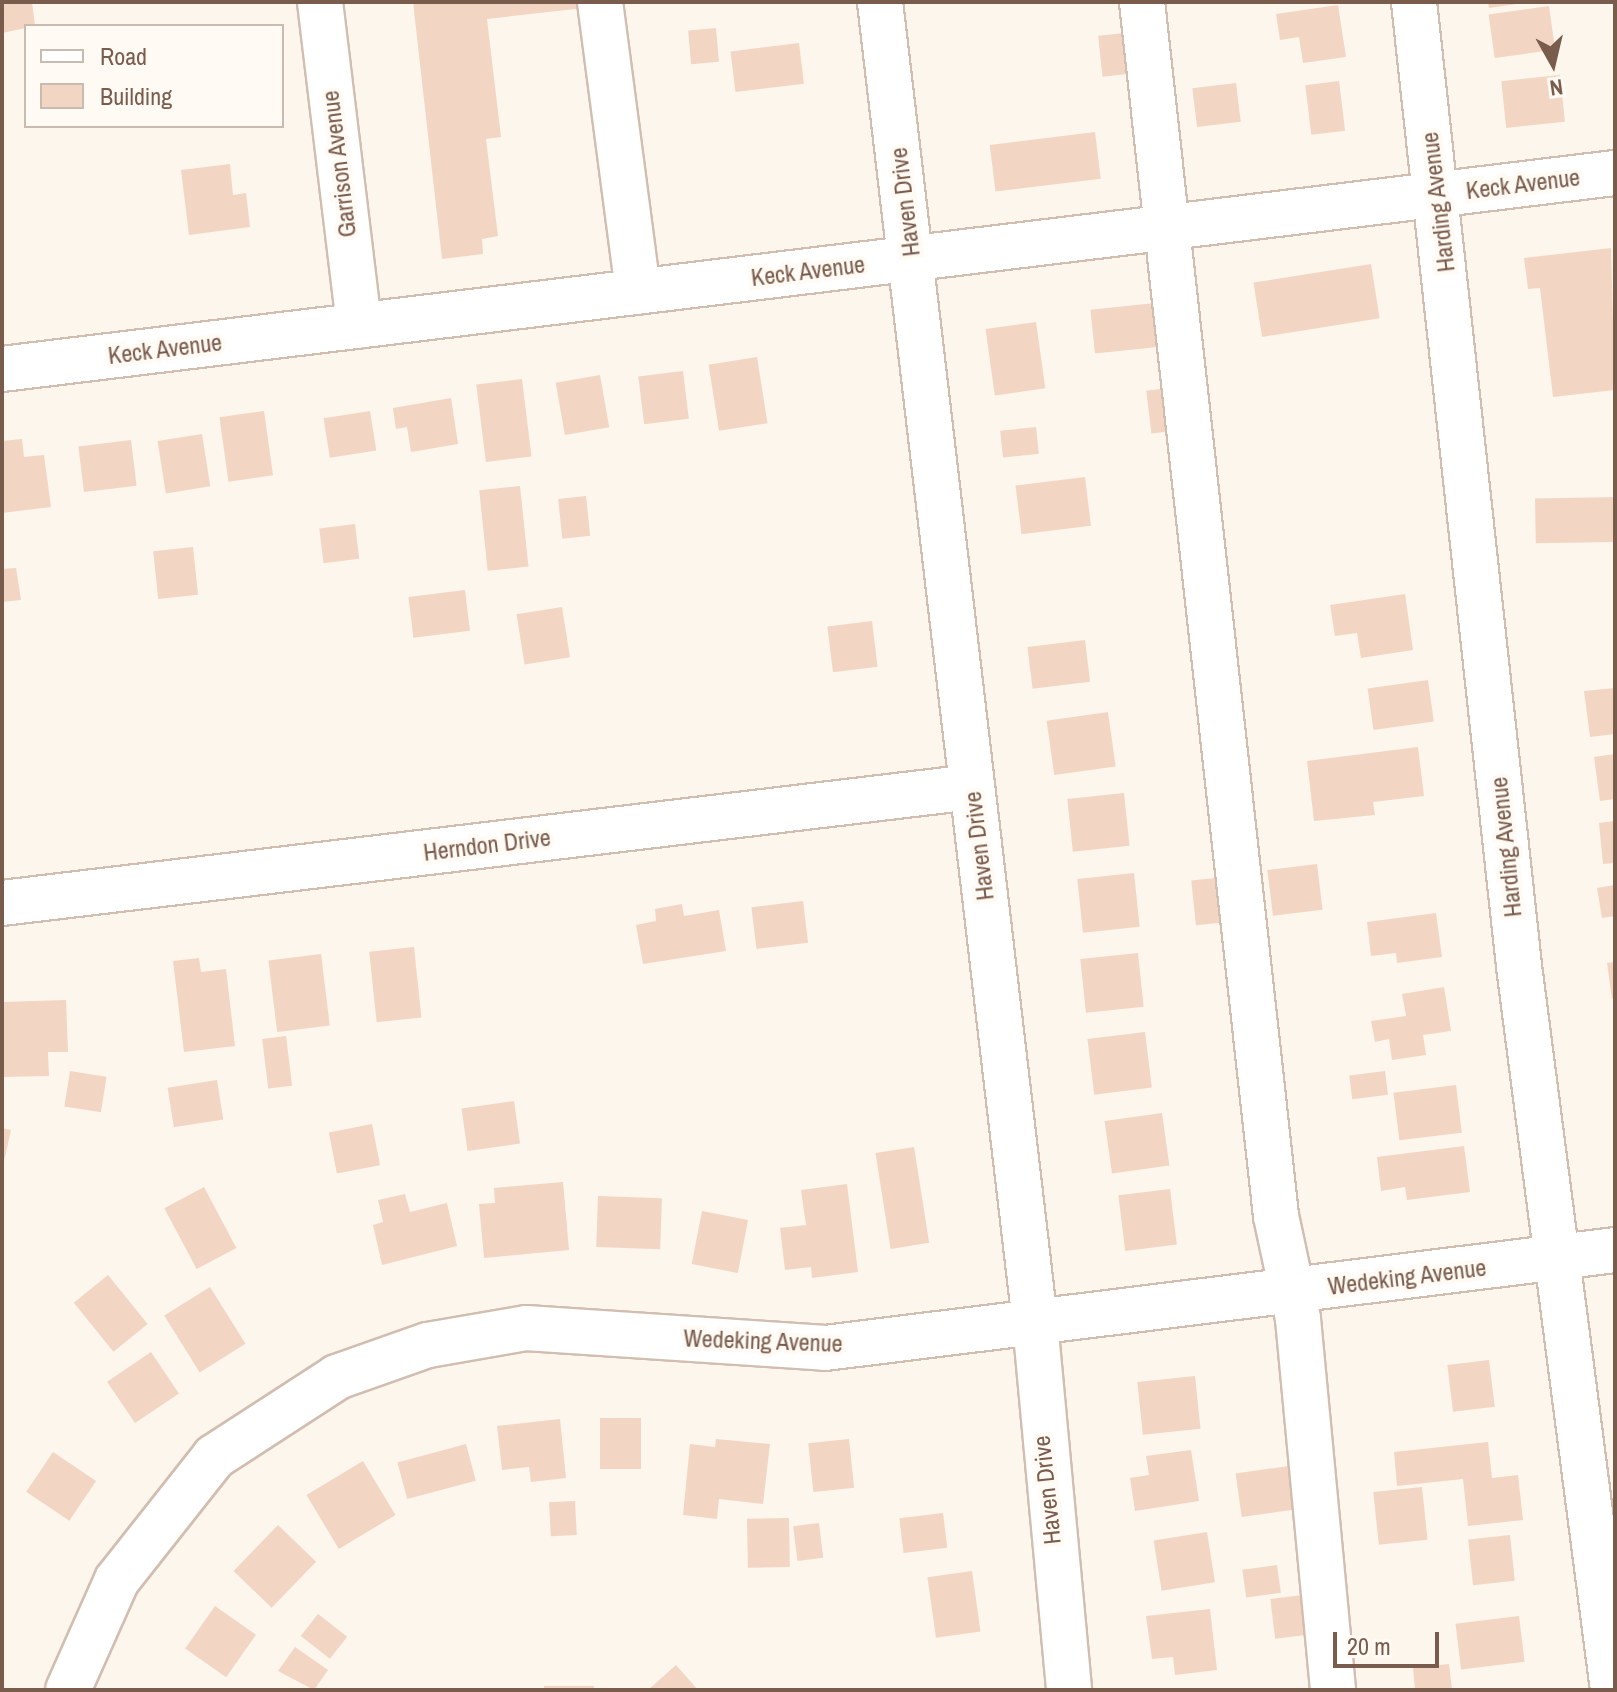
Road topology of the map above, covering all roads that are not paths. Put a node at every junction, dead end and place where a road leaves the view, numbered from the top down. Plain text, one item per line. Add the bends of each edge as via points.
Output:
1 (320, 2) edge
2 (600, 2) edge
3 (880, 2) edge
4 (1142, 2) edge
5 (1414, 2) edge
6 (1615, 173) edge
7 (1438, 195) junction
8 (1167, 227) junction
9 (912, 259) junction
10 (638, 292) junction
11 (359, 326) junction
12 (2, 369) edge
13 (972, 787) junction
14 (2, 903) edge
15 (1615, 1250) edge
16 (1558, 1257) junction
17 (1287, 1292) junction
18 (1035, 1322) junction
19 (68, 1690) edge
20 (1069, 1690) edge
21 (1333, 1690) edge
22 (1613, 1690) edge

1 - 11 street, Garrison Avenue
2 - 10 street
3 - 9 street, Haven Drive
4 - 8 street
5 - 7 street, Harding Avenue
6 - 7 street, Keck Avenue
7 - 8 street, Keck Avenue
7 - 16 street, Harding Avenue
8 - 9 street, Keck Avenue
8 - 17 street
9 - 10 street, Keck Avenue
9 - 13 street, Haven Drive
10 - 11 street, Keck Avenue
11 - 12 street, Keck Avenue
13 - 14 street, Herndon Drive
13 - 18 street, Haven Drive
15 - 16 street, Wedeking Avenue
16 - 17 street, Wedeking Avenue
16 - 22 street, Harding Avenue
17 - 18 street, Wedeking Avenue
17 - 21 street via 1298,1319
18 - 19 street, Wedeking Avenue via 825,1348 526,1328 378,1359 337,1377 214,1457 117,1580
18 - 20 street, Haven Drive

